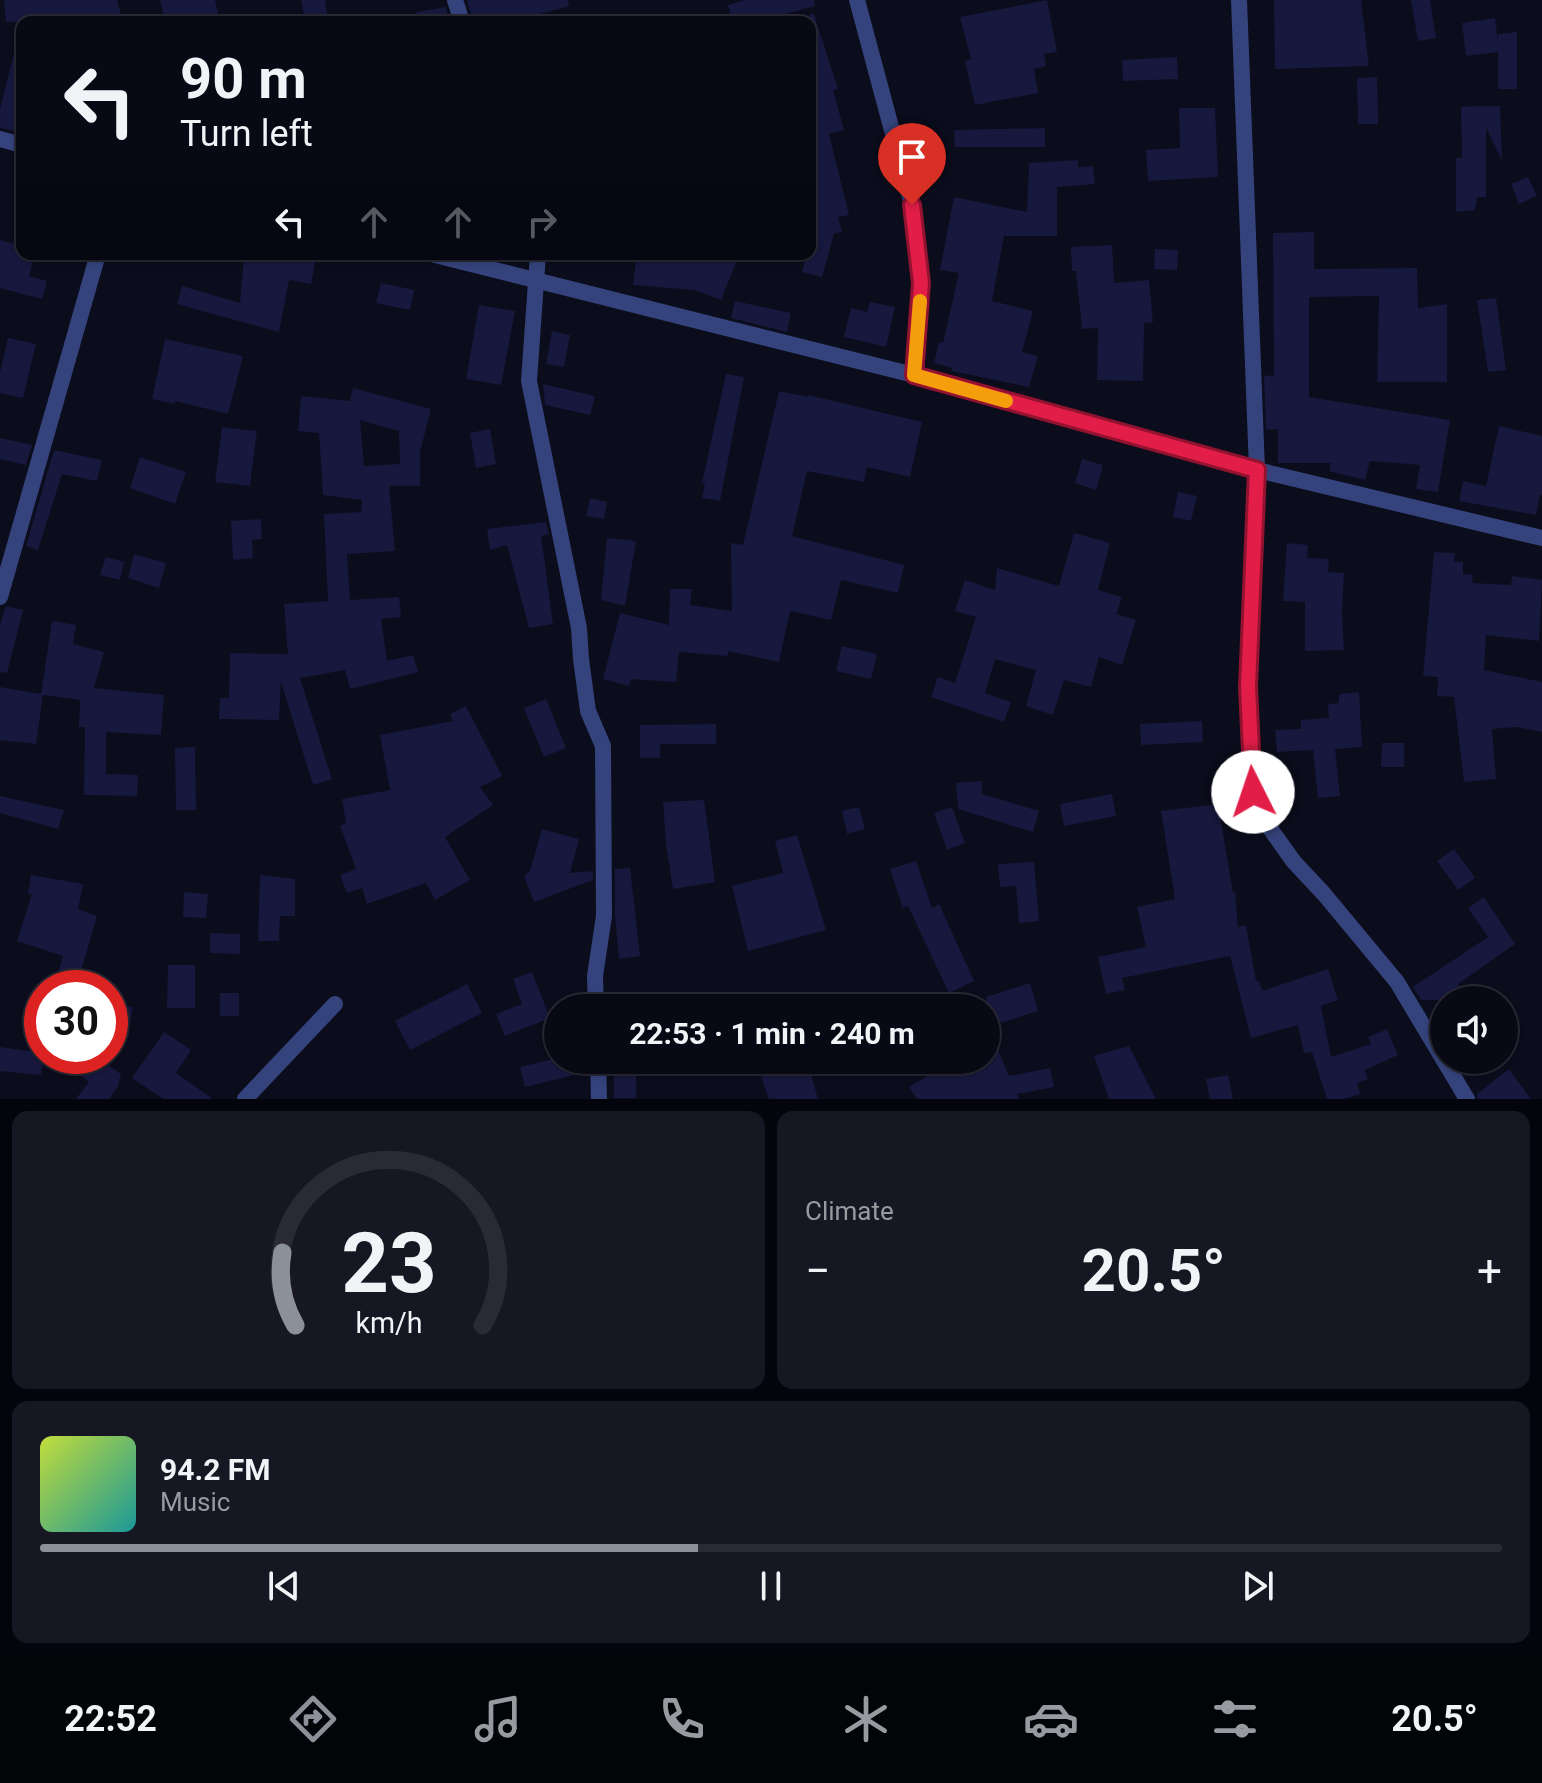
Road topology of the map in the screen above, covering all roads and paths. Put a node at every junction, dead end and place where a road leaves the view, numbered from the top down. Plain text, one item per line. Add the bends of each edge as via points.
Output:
1 (857, 0) edge
2 (1239, 0) edge
3 (96, 260) edge
4 (454, 260) edge
5 (538, 260) edge
6 (536, 281) junction
7 (914, 375) junction
8 (1257, 470) junction
9 (1542, 538) edge
10 (0, 597) edge
11 (596, 994) edge
12 (335, 1004) dead end
13 (598, 1074) edge
14 (245, 1099) edge
15 (599, 1099) edge
16 (1467, 1099) edge

1 - 7 street via 912,205 921,283
2 - 8 street
3 - 10 street
4 - 6 street
5 - 6 street
6 - 7 street
6 - 11 street via 529,381 579,628 588,711 603,746 604,916
7 - 8 street
8 - 9 street
8 - 16 street via 1248,687 1250,770 1259,813 1397,982
12 - 14 street
13 - 15 street

